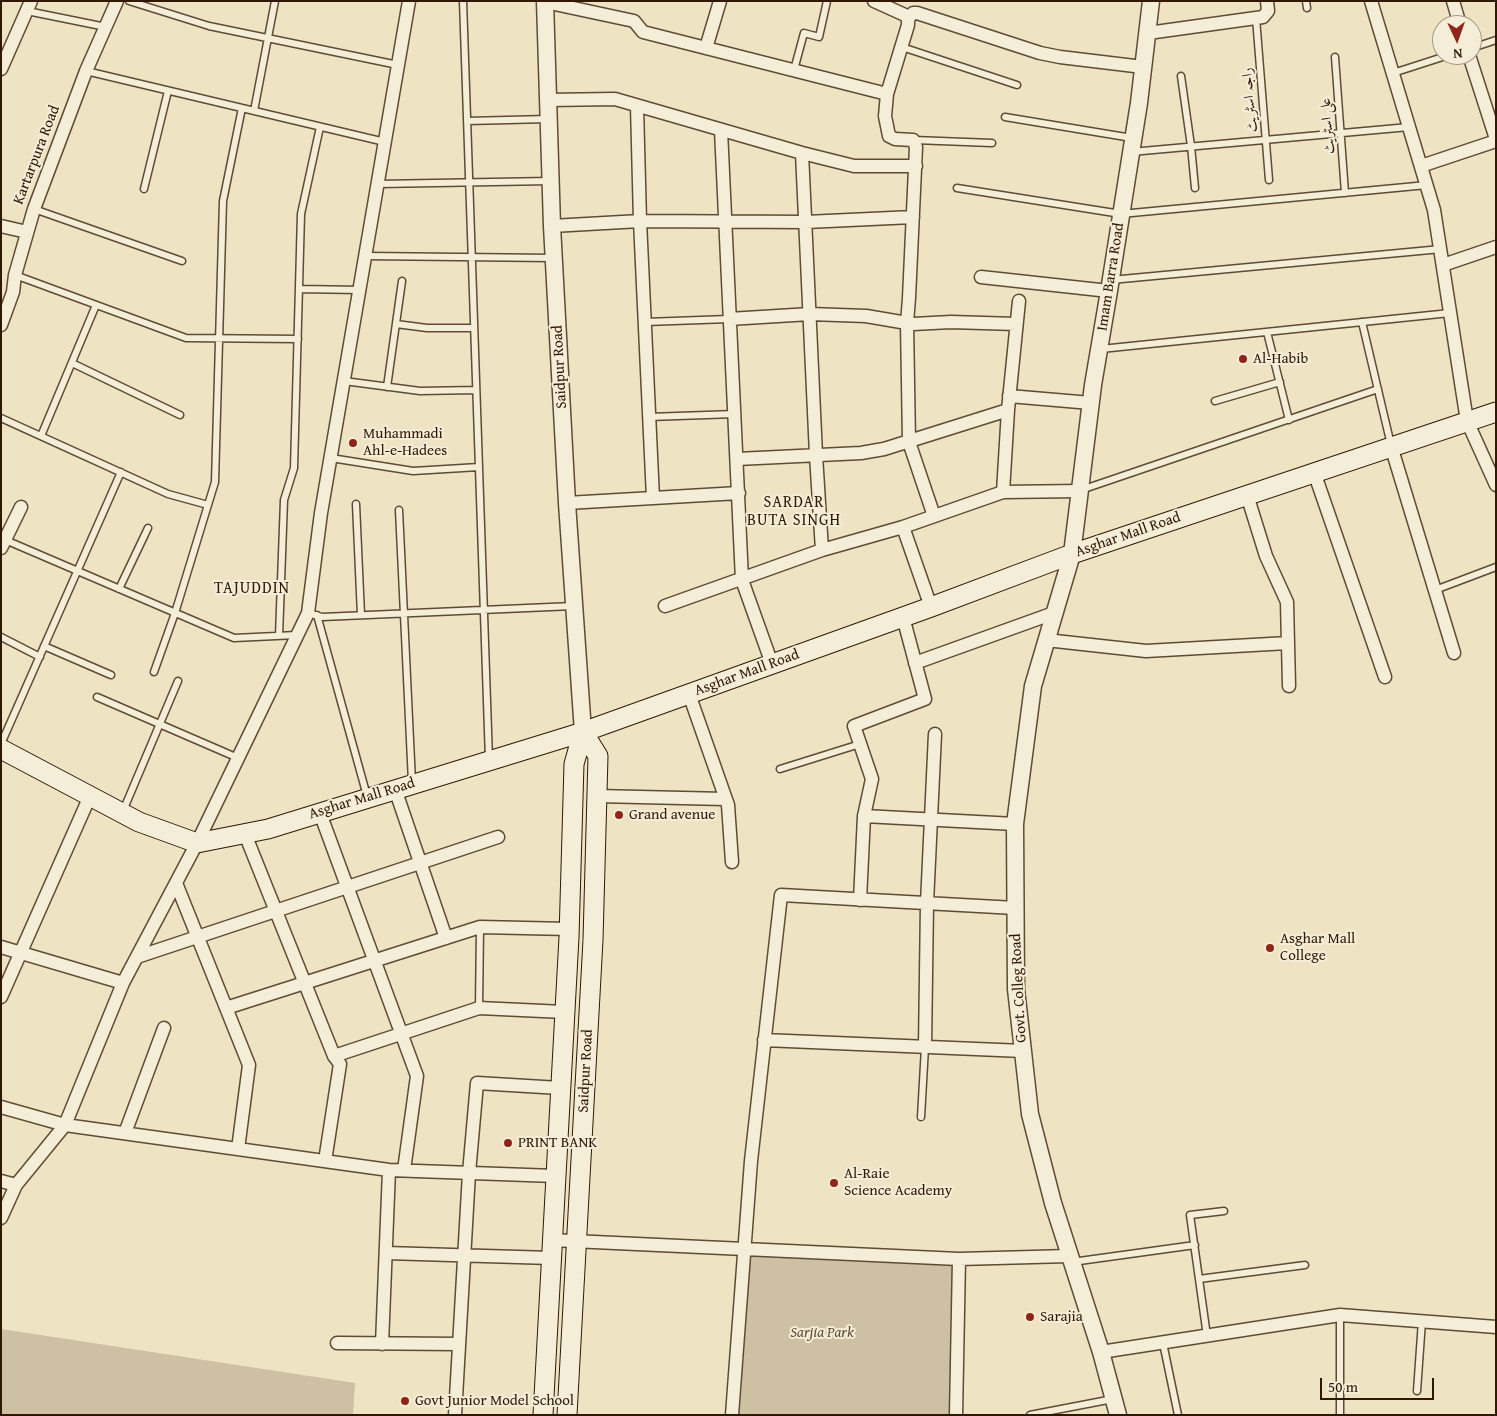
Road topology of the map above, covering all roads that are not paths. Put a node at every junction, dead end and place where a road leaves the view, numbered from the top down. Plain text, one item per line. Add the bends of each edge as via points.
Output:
1 (117, 1) edge
2 (129, 1) edge
3 (275, 1) edge
4 (409, 1) edge
5 (463, 1) edge
6 (720, 1) edge
7 (827, 1) edge
8 (874, 1) edge
9 (1151, 1) edge
10 (1267, 1) edge
11 (1371, 1) edge
12 (1453, 1) edge
13 (544, 2) edge
14 (29, 6) edge
15 (1457, 15) edge
16 (1256, 18) junction
17 (908, 19) junction
18 (106, 27) junction
19 (1148, 33) junction
20 (268, 38) junction
21 (1496, 40) edge
22 (1482, 45) edge
23 (902, 47) junction
24 (706, 48) junction
25 (1335, 57) dead end
26 (1432, 60) edge
27 (398, 65) junction
28 (1472, 65) edge
29 (1143, 67) junction
30 (1, 69) edge
31 (794, 70) junction
32 (86, 71) junction
33 (1393, 73) junction
34 (1181, 76) dead end
35 (1017, 85) dead end
36 (168, 91) junction
37 (886, 94) junction
38 (548, 100) junction
39 (636, 106) junction
40 (242, 108) junction
41 (254, 111) junction
42 (1005, 117) dead end
43 (549, 119) junction
44 (467, 121) junction
45 (320, 127) junction
46 (1409, 127) junction
47 (721, 130) junction
48 (1341, 133) junction
49 (1266, 139) junction
50 (912, 140) junction
51 (1496, 140) edge
52 (385, 142) junction
53 (992, 143) dead end
54 (1132, 145) junction
55 (1192, 146) junction
56 (802, 153) junction
57 (916, 166) junction
58 (1421, 166) junction
59 (1269, 180) dead end
60 (551, 181) junction
61 (469, 182) junction
62 (378, 184) junction
63 (1426, 185) junction
64 (957, 188) dead end
65 (1194, 188) dead end
66 (144, 189) dead end
67 (1345, 193) junction
68 (34, 209) junction
69 (1121, 214) junction
70 (913, 217) junction
71 (640, 221) junction
72 (725, 221) junction
73 (806, 222) junction
74 (1, 226) edge
75 (552, 226) junction
76 (27, 232) junction
77 (1496, 247) edge
78 (1440, 249) junction
79 (366, 256) junction
80 (472, 257) junction
81 (554, 258) junction
82 (182, 261) dead end
83 (1443, 265) junction
84 (15, 275) junction
85 (981, 277) dead end
86 (402, 281) dead end
87 (1110, 286) junction
88 (299, 289) junction
89 (7, 290) edge
90 (360, 290) junction
91 (1019, 300) dead end
92 (96, 305) junction
93 (1450, 313) junction
94 (810, 314) junction
95 (729, 318) junction
96 (645, 322) junction
97 (1362, 322) junction
98 (907, 323) junction
99 (396, 324) junction
100 (1016, 324) junction
101 (1, 325) edge
102 (474, 328) junction
103 (1267, 332) junction
104 (219, 339) junction
105 (298, 339) junction
106 (1099, 349) junction
107 (72, 363) junction
108 (344, 381) junction
109 (1280, 382) junction
110 (387, 387) junction
111 (1378, 389) junction
112 (476, 390) junction
113 (1009, 396) junction
114 (1216, 401) dead end
115 (1090, 402) junction
116 (1008, 410) junction
117 (1496, 412) edge
118 (735, 414) junction
119 (180, 415) dead end
120 (650, 417) junction
121 (1, 418) edge
122 (1289, 420) junction
123 (1466, 421) junction
124 (41, 436) junction
125 (910, 442) junction
126 (1391, 446) junction
127 (816, 455) junction
128 (330, 458) junction
129 (737, 459) junction
130 (479, 467) junction
131 (121, 472) junction
132 (1314, 472) junction
133 (1496, 486) edge
134 (1080, 491) junction
135 (739, 492) junction
136 (1003, 492) junction
137 (1247, 495) junction
138 (654, 498) junction
139 (567, 503) junction
140 (356, 504) dead end
141 (208, 505) junction
142 (21, 506) dead end
143 (400, 510) dead end
144 (934, 516) junction
145 (903, 527) junction
146 (148, 528) dead end
147 (3, 542) edge
148 (822, 550) junction
149 (1072, 554) junction
150 (1496, 567) edge
151 (77, 571) junction
152 (742, 580) junction
153 (119, 589) junction
154 (1435, 590) junction
155 (574, 606) junction
156 (665, 606) dead end
157 (932, 607) junction
158 (484, 610) junction
159 (175, 613) junction
160 (404, 613) junction
161 (1054, 613) junction
162 (312, 614) junction
163 (362, 615) junction
164 (903, 617) junction
165 (297, 635) junction
166 (279, 636) junction
167 (1, 637) edge
168 (1046, 640) junction
169 (1288, 643) junction
170 (44, 646) junction
171 (1454, 653) dead end
172 (40, 656) junction
173 (915, 663) junction
174 (772, 664) junction
175 (154, 672) dead end
176 (111, 675) dead end
177 (1385, 677) dead end
178 (178, 681) dead end
179 (1289, 686) dead end
180 (689, 694) junction
181 (97, 697) dead end
182 (160, 725) junction
183 (582, 732) junction
184 (935, 734) dead end
185 (1, 744) edge
186 (860, 744) junction
187 (1, 749) edge
188 (238, 758) junction
189 (489, 760) junction
190 (780, 769) dead end
191 (404, 786) junction
192 (90, 796) junction
193 (597, 796) junction
194 (367, 797) junction
195 (725, 799) junction
196 (320, 812) junction
197 (122, 813) junction
198 (864, 816) junction
199 (931, 820) junction
200 (1015, 824) junction
201 (244, 834) junction
202 (498, 838) dead end
203 (197, 843) junction
204 (732, 862) dead end
205 (420, 863) junction
206 (176, 883) junction
207 (348, 887) junction
208 (860, 900) junction
209 (927, 903) junction
210 (1015, 908) junction
211 (276, 911) junction
212 (480, 927) junction
213 (569, 929) junction
214 (198, 937) junction
215 (446, 938) junction
216 (1, 947) edge
217 (20, 952) junction
218 (137, 957) junction
219 (375, 960) junction
220 (123, 983) junction
221 (304, 983) junction
222 (1, 997) edge
223 (226, 1008) junction
224 (479, 1008) junction
225 (564, 1012) junction
226 (164, 1028) dead end
227 (402, 1034) junction
228 (764, 1040) junction
229 (925, 1047) junction
230 (1023, 1051) junction
231 (334, 1056) junction
232 (560, 1088) junction
233 (1, 1108) edge
234 (921, 1117) dead end
235 (64, 1125) junction
236 (125, 1133) junction
237 (238, 1149) junction
238 (325, 1161) junction
239 (390, 1170) junction
240 (404, 1170) junction
241 (469, 1173) junction
242 (555, 1176) junction
243 (1, 1181) edge
244 (16, 1185) junction
245 (1224, 1211) dead end
246 (1, 1218) edge
247 (576, 1240) junction
248 (1194, 1245) junction
249 (744, 1248) junction
250 (551, 1249) junction
251 (386, 1253) junction
252 (464, 1256) junction
253 (959, 1259) junction
254 (1070, 1259) junction
255 (1305, 1265) dead end
256 (1199, 1279) junction
257 (1340, 1315) junction
258 (1422, 1321) junction
259 (1496, 1328) edge
260 (1207, 1336) junction
261 (337, 1343) dead end
262 (1163, 1343) junction
263 (382, 1344) junction
264 (459, 1344) junction
265 (1102, 1352) junction
266 (1417, 1391) dead end
267 (1116, 1407) edge
268 (455, 1415) edge
269 (543, 1415) edge
270 (567, 1415) edge
271 (732, 1415) edge
272 (956, 1415) edge
273 (1030, 1415) edge
274 (1178, 1415) edge
275 (1340, 1415) edge

1 - 18 street, Kartarpura Road
2 - 20 lane via 209,26
3 - 20 lane
4 - 27 street
5 - 44 lane
6 - 24 street
7 - 31 lane via 819,37 804,33
8 - 17 street
9 - 19 street, Imam Barra Road
10 - 16 street via 1266,15
11 - 33 street
12 - 15 street
13 - 24 street via 634,21 643,32
13 - 38 street, Saidpur Road
14 - 18 lane
14 - 30 street
16 - 19 street
16 - 49 lane, راجہ اسٹریٹ
17 - 23 street
17 - 29 street via 917,13 1040,53
18 - 32 street, Kartarpura Road
19 - 29 street, Imam Barra Road
20 - 27 lane
20 - 41 lane
21 - 22 lane
23 - 35 lane
23 - 37 street
24 - 31 street
25 - 48 lane, علی اسٹریٹ
26 - 33 lane
27 - 52 street
28 - 51 street
29 - 54 street, Imam Barra Road
31 - 37 street
32 - 36 lane
32 - 68 street, Kartarpura Road
33 - 46 street
34 - 55 lane
36 - 40 lane
36 - 66 lane
37 - 50 street via 885,116 889,136
38 - 39 street via 615,100
38 - 43 street, Saidpur Road
39 - 47 street
39 - 71 street
40 - 41 lane
40 - 104 lane via 223,201
41 - 45 lane
42 - 54 lane
43 - 44 lane
43 - 60 street, Saidpur Road
44 - 61 lane
45 - 52 lane
45 - 88 lane via 301,214
46 - 48 lane
46 - 58 street
47 - 56 street
47 - 72 street
48 - 49 lane
48 - 67 lane, علی اسٹریٹ
49 - 55 lane
49 - 59 lane, راجہ اسٹریٹ
50 - 53 lane
50 - 57 street via 916,147
51 - 58 street
52 - 62 street
54 - 55 lane
54 - 69 street, Imam Barra Road
55 - 65 lane
56 - 57 street via 854,166
56 - 73 street
57 - 70 street
58 - 63 street
60 - 61 lane
60 - 75 street, Saidpur Road
61 - 62 lane
61 - 80 lane
62 - 79 street
63 - 67 lane
63 - 78 street
64 - 69 lane
67 - 69 lane
68 - 76 street, Kartarpura Road
68 - 82 lane
69 - 87 street, Imam Barra Road
70 - 73 street
70 - 98 street
71 - 72 street
71 - 75 street
71 - 96 street
72 - 73 street
72 - 95 street
73 - 94 street
74 - 76 street
75 - 81 street, Saidpur Road
76 - 84 street, Kartarpura Road
77 - 83 street
78 - 83 street
78 - 87 lane
79 - 80 lane
79 - 90 street
80 - 81 lane
80 - 102 lane
81 - 139 street, Saidpur Road
83 - 93 street
84 - 89 street, Kartarpura Road
84 - 92 lane
85 - 87 street
86 - 99 lane
87 - 106 street, Imam Barra Road
88 - 90 lane
88 - 105 lane
89 - 101 street, Kartarpura Road
90 - 108 street
91 - 100 street
92 - 104 lane via 186,338
92 - 107 lane
93 - 97 lane
93 - 123 street
94 - 95 street
94 - 98 street via 866,316
94 - 127 street
95 - 96 lane
95 - 118 street
96 - 120 street
97 - 103 lane
97 - 111 lane
98 - 100 street
98 - 125 street
99 - 102 lane
99 - 110 lane
100 - 113 street
102 - 112 lane
103 - 106 lane
103 - 109 lane
104 - 105 lane
104 - 141 lane via 215,482
105 - 166 lane via 294,468 284,500
106 - 115 street, Imam Barra Road
107 - 119 lane
107 - 124 lane
108 - 110 lane
108 - 128 street
109 - 114 lane
109 - 122 lane
110 - 112 lane via 420,391
111 - 122 lane
111 - 126 lane
112 - 130 lane
113 - 115 street
113 - 116 street
115 - 134 street, Imam Barra Road
116 - 125 street
116 - 136 street
117 - 123 main road, Asghar Mall Road
118 - 120 lane
118 - 129 street
120 - 138 street
121 - 124 lane
122 - 134 lane
123 - 126 main road, Asghar Mall Road
123 - 133 street
124 - 131 lane
125 - 127 street via 861,453
125 - 144 street
126 - 132 main road, Asghar Mall Road
126 - 154 street
127 - 129 street
127 - 148 street
128 - 130 lane via 413,471
128 - 162 street via 321,513
129 - 135 street
130 - 158 lane
131 - 141 lane via 168,494
131 - 151 lane
132 - 137 main road, Asghar Mall Road
132 - 177 street
134 - 136 street
134 - 149 street, Imam Barra Road
135 - 138 street
135 - 152 street
136 - 144 street
137 - 149 main road, Asghar Mall Road
137 - 169 street via 1266,556 1287,602
138 - 139 street
139 - 155 street, Saidpur Road
140 - 163 lane
141 - 159 lane
142 - 147 street
143 - 160 lane
144 - 145 street
145 - 148 street
145 - 157 street
146 - 153 lane
147 - 151 lane
148 - 152 street
149 - 157 main road, Asghar Mall Road
149 - 161 street, Govt. Colleg Road
150 - 154 lane
151 - 153 lane
151 - 170 lane
152 - 156 street
152 - 174 street
153 - 159 lane
154 - 171 street
155 - 158 lane
155 - 183 street, Saidpur Road
157 - 164 main road, Asghar Mall Road
158 - 160 lane
158 - 189 lane
159 - 166 lane via 234,638
159 - 175 lane
160 - 163 lane
160 - 191 lane
161 - 168 street, Govt. Colleg Road
161 - 173 street
162 - 163 lane via 322,617
162 - 165 street
162 - 194 lane
164 - 173 street
164 - 174 main road, Asghar Mall Road
165 - 166 lane
165 - 188 street
167 - 172 lane
168 - 169 street via 1146,651
168 - 200 street, Govt. Colleg Road via 1033,686
169 - 179 street
170 - 172 lane
170 - 176 lane
172 - 185 lane
173 - 186 street via 925,699 854,726
174 - 180 main road, Asghar Mall Road
178 - 182 lane
180 - 183 main road, Asghar Mall Road
180 - 195 street
181 - 182 lane
182 - 188 lane
182 - 197 lane
183 - 189 main road, Asghar Mall Road
183 - 193 main road, Saidpur Road via 598,756
183 - 213 main road, Saidpur Road via 574,764
184 - 199 street
186 - 190 lane
186 - 198 street via 872,779
187 - 192 main road
188 - 203 street
189 - 191 main road, Asghar Mall Road
191 - 194 main road, Asghar Mall Road
191 - 205 street
192 - 197 main road
192 - 217 street
193 - 195 street
193 - 247 main road, Saidpur Road via 594,940
194 - 196 main road, Asghar Mall Road
195 - 204 street
196 - 201 main road, Asghar Mall Road
196 - 207 street
197 - 203 main road
198 - 199 street
198 - 208 street
199 - 200 street
199 - 209 street
200 - 210 street, Govt. Colleg Road
201 - 203 main road, Asghar Mall Road
201 - 211 street
202 - 205 street
203 - 206 street
205 - 207 street
205 - 215 street
206 - 214 street
206 - 218 street
207 - 211 street
207 - 219 street
208 - 209 street
208 - 228 street via 781,895
209 - 210 street
209 - 229 street
210 - 230 street, Govt. Colleg Road via 1016,989
211 - 214 street
211 - 221 street
212 - 213 street
212 - 215 street
212 - 224 lane
213 - 225 main road, Saidpur Road
214 - 218 street
214 - 223 street
215 - 219 street
216 - 217 street
217 - 220 street
217 - 222 street
218 - 220 street
219 - 221 street
219 - 227 street
220 - 235 street
221 - 223 street
221 - 231 street
223 - 237 street via 249,1065
224 - 225 street
224 - 227 street
225 - 232 main road, Saidpur Road
226 - 236 street
227 - 231 street
227 - 240 street via 417,1076
228 - 229 street
228 - 249 street
229 - 230 street
229 - 234 lane
230 - 254 street, Govt. Colleg Road via 1030,1114
231 - 238 street via 340,1064
232 - 241 street via 478,1083
232 - 242 main road, Saidpur Road
233 - 235 street
235 - 236 street
235 - 244 street
236 - 237 street
237 - 238 street
238 - 239 street
239 - 240 street
239 - 251 street
240 - 241 street
241 - 242 street
241 - 252 street
242 - 250 main road, Saidpur Road
243 - 244 street
244 - 246 street
245 - 248 lane via 1190,1215
247 - 249 street
247 - 250 street
247 - 270 main road, Saidpur Road
248 - 254 lane
248 - 256 lane
249 - 253 street
249 - 271 street
250 - 252 street
250 - 269 main road, Saidpur Road
251 - 252 street
251 - 263 street
252 - 264 street
253 - 254 street
253 - 272 street
254 - 265 street, Govt. Colleg Road
255 - 256 lane
256 - 260 lane
257 - 258 street
257 - 260 street
257 - 275 lane
258 - 259 street
258 - 266 lane
260 - 262 street
261 - 263 street
262 - 265 street
262 - 274 lane
263 - 264 street
264 - 268 street
265 - 267 street, Govt. Colleg Road
267 - 273 lane

